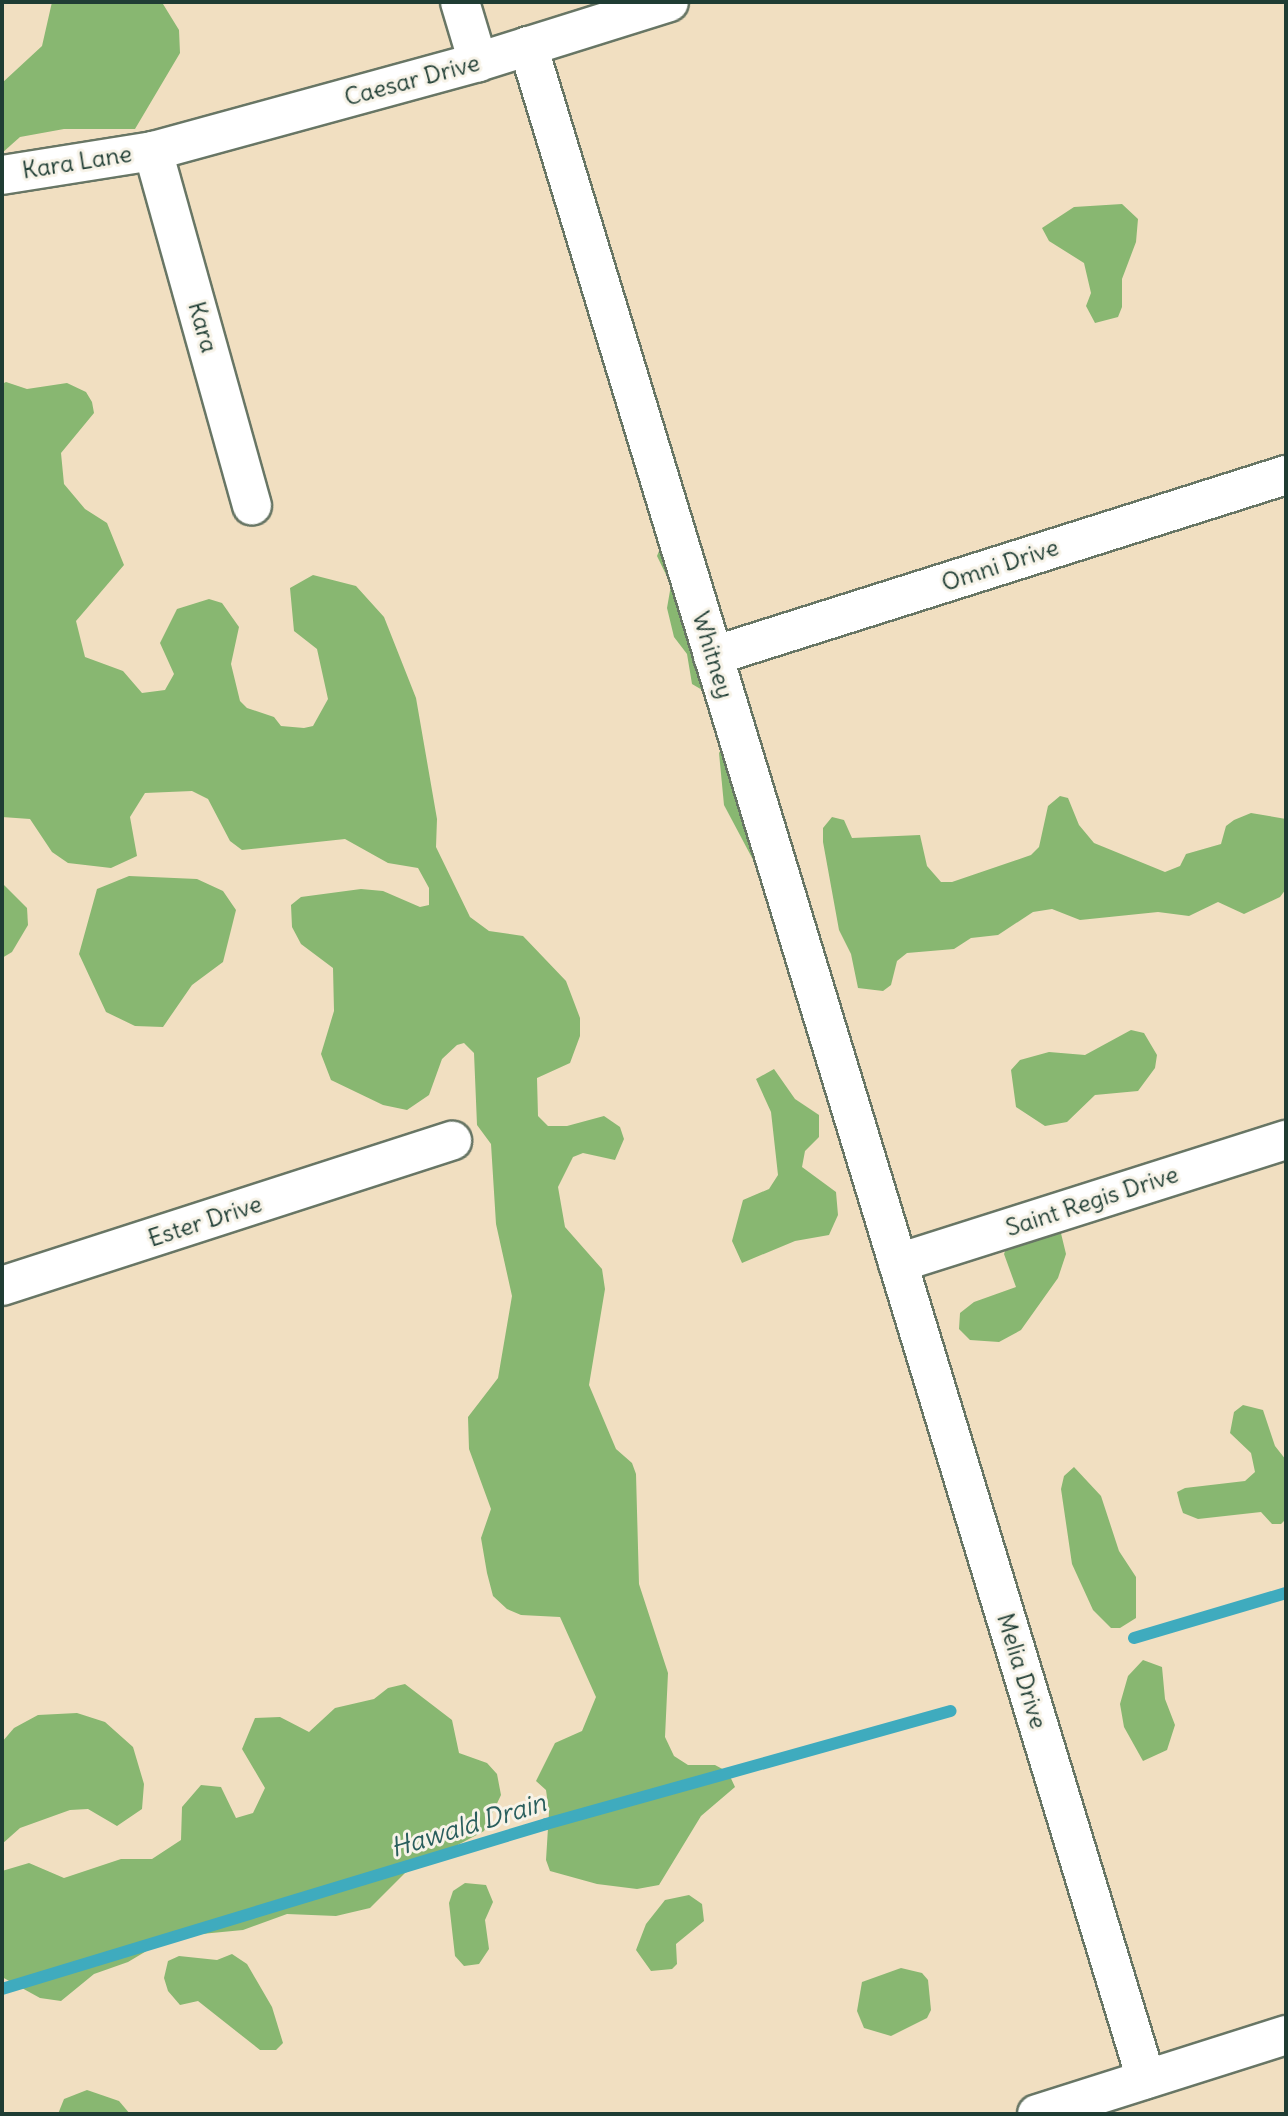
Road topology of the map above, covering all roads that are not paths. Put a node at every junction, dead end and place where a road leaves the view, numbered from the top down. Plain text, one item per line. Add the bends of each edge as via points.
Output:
1 (460, 2) edge
2 (669, 2) edge
3 (528, 46) junction
4 (478, 62) junction
5 (153, 151) junction
6 (2, 175) edge
7 (1286, 475) edge
8 (252, 505) dead end
9 (713, 656) junction
10 (1286, 1140) edge
11 (452, 1141) dead end
12 (898, 1263) junction
13 (2, 1286) edge
14 (1286, 2035) edge
15 (1146, 2079) junction
16 (1037, 2114) edge

1 - 4 street
2 - 3 street, Caesar Drive
3 - 4 street, Caesar Drive
3 - 9 street, Whitney
4 - 5 street, Caesar Drive
5 - 6 street, Kara Lane
5 - 8 street, Kara
7 - 9 street, Omni Drive
9 - 12 street, Whitney
10 - 12 street, Saint Regis Drive
11 - 13 street, Ester Drive
12 - 15 street, Melia Drive
14 - 15 street
15 - 16 street

